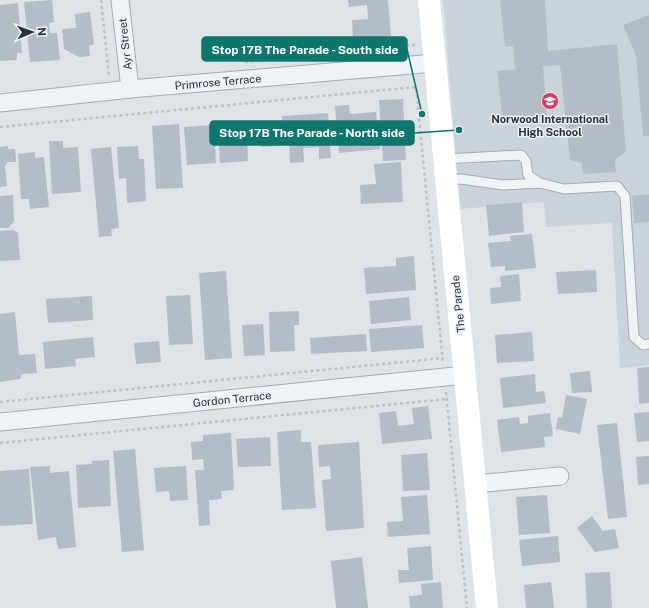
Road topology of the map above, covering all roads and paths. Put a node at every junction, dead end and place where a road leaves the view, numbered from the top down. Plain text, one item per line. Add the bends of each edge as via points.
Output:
1 (101, 0) edge
2 (120, 0) edge
3 (429, 0) edge
4 (413, 37) dead end
5 (242, 62) dead end
6 (435, 63) junction
7 (101, 76) dead end
8 (109, 76) junction
9 (129, 81) junction
10 (0, 103) edge
11 (0, 127) edge
12 (445, 170) junction
13 (540, 183) junction
14 (649, 344) edge
15 (443, 358) junction
16 (444, 368) dead end
17 (465, 375) junction
18 (446, 388) dead end
19 (447, 399) junction
20 (0, 402) edge
21 (0, 422) edge
22 (0, 443) edge
23 (560, 476) dead end
24 (475, 484) junction
25 (467, 608) edge
26 (487, 608) edge

1 - 8 path
2 - 9 street, Ayr Street
3 - 6 main road, The Parade
4 - 5 path via 414,45
6 - 9 street, Primrose Terrace
6 - 12 main road, The Parade
7 - 8 path
8 - 9 path
9 - 10 street, Primrose Terrace
11 - 15 path via 416,87
12 - 13 lane via 461,178 503,185
12 - 13 lane via 521,155 526,160 528,175
12 - 17 main road, The Parade
13 - 14 lane via 564,189 617,186 625,196 634,337 643,345
15 - 16 path
15 - 20 path
17 - 21 street, Gordon Terrace
17 - 24 main road, The Parade
18 - 19 path
19 - 22 path
19 - 25 path
23 - 24 street
24 - 26 main road, The Parade

